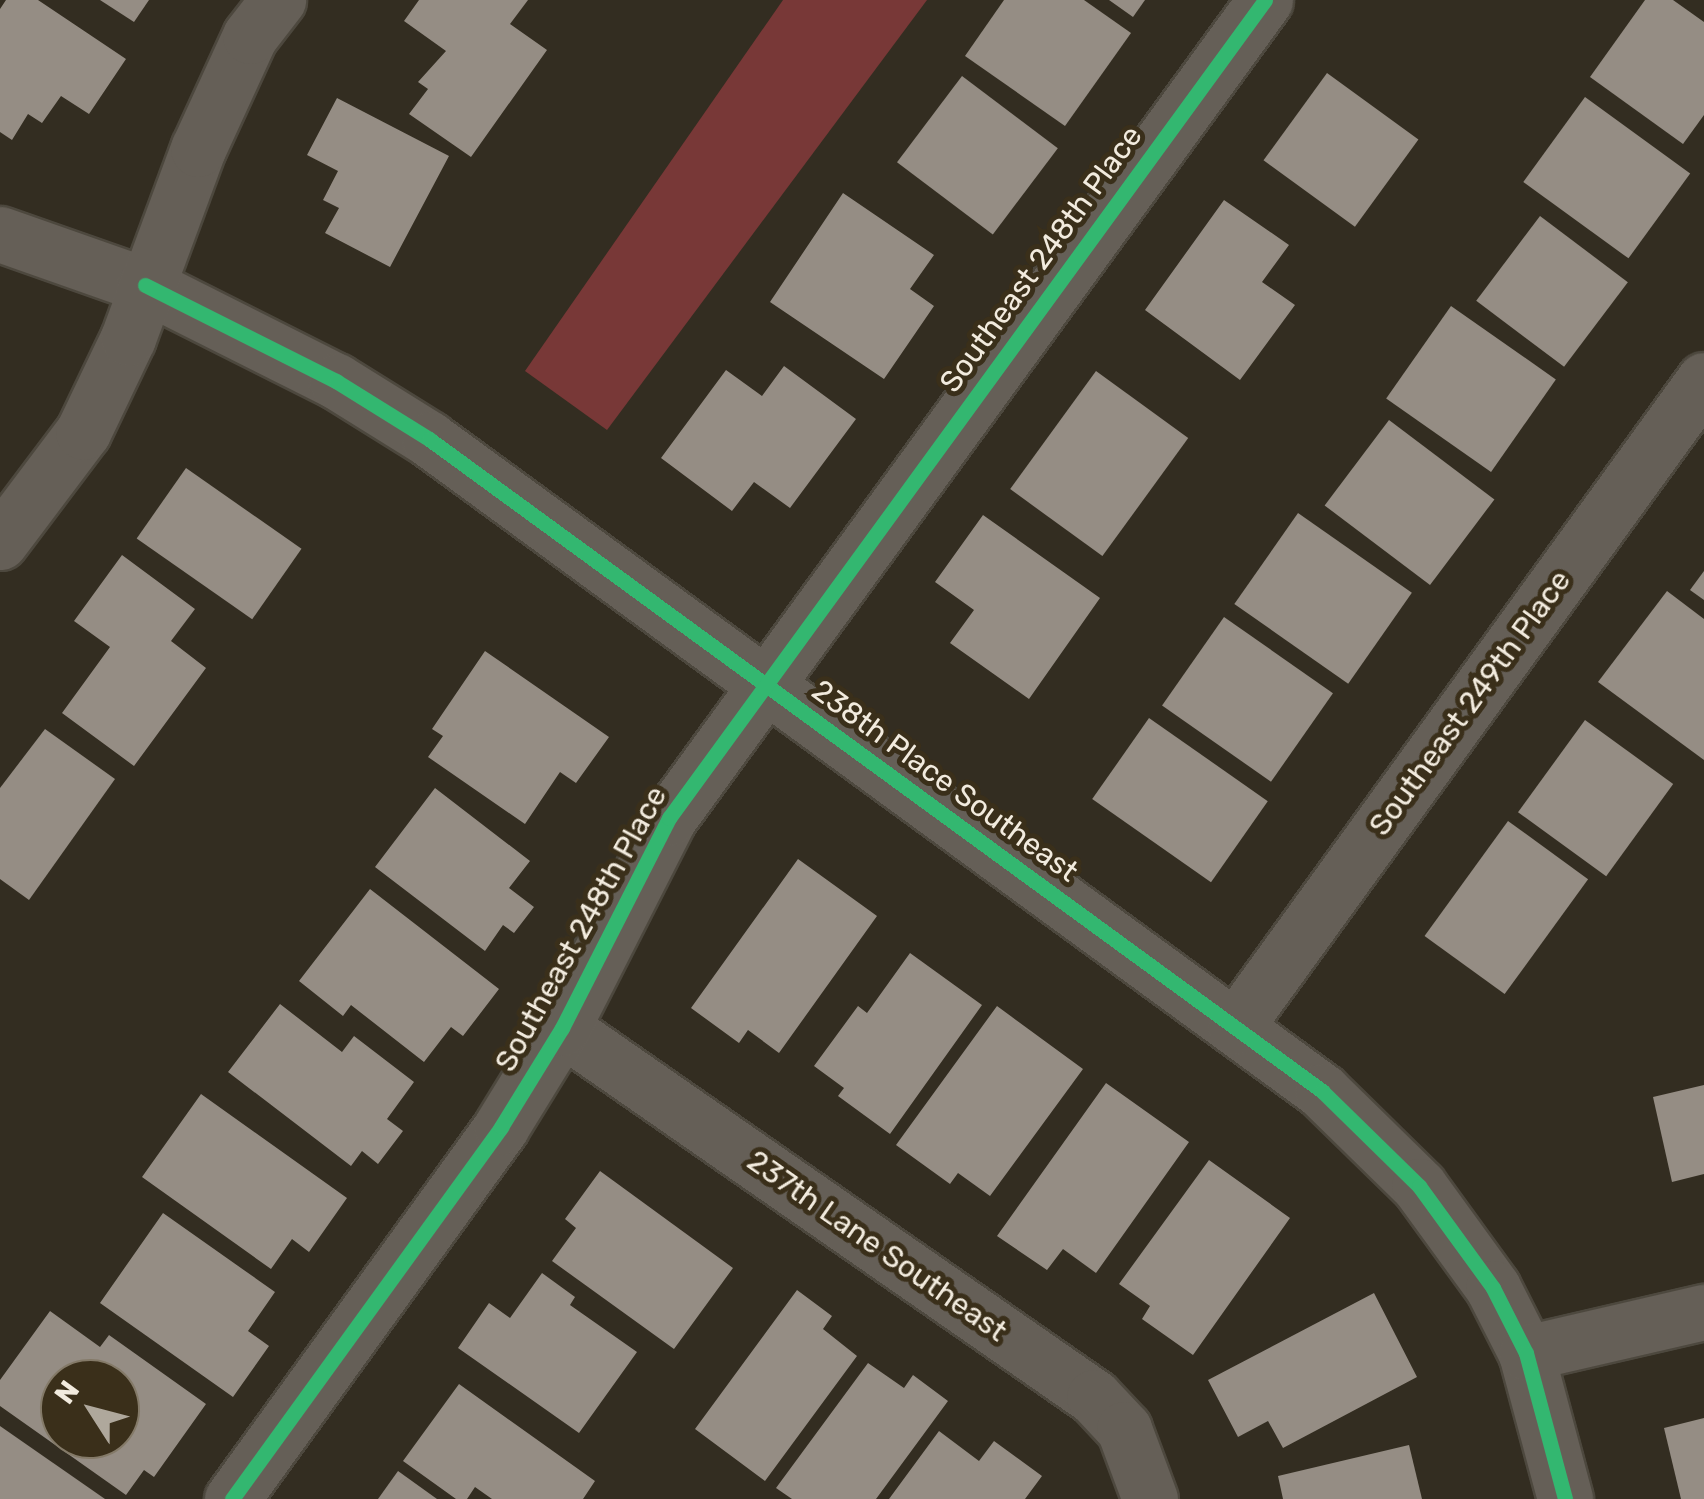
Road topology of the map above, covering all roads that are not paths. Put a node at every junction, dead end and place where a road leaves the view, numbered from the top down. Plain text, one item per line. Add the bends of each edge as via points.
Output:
1 (278, 0) edge
2 (1265, 0) edge
3 (0, 234) edge
4 (144, 286) junction
5 (1704, 380) edge
6 (0, 542) edge
7 (764, 684) junction
8 (1236, 1026) junction
9 (562, 1028) junction
10 (1704, 1312) edge
11 (1526, 1353) junction
12 (232, 1499) edge
13 (1150, 1499) edge
14 (1565, 1499) edge

1 - 4 street via 250,36
2 - 7 street, Southeast 248th Place
3 - 4 street, 238th Place Southeast
4 - 6 street via 128,338 83,432
4 - 7 street, 238th Place Southeast via 336,381 430,438
5 - 8 street, Southeast 249th Place
7 - 8 street, 238th Place Southeast
7 - 9 street, Southeast 248th Place via 669,818
8 - 11 street, 238th Place Southeast via 1322,1091 1419,1186 1493,1288
9 - 12 street, Southeast 248th Place via 501,1127
9 - 13 street, 237th Lane Southeast via 1094,1397 1124,1429
10 - 11 street
11 - 14 street, 238th Place Southeast

